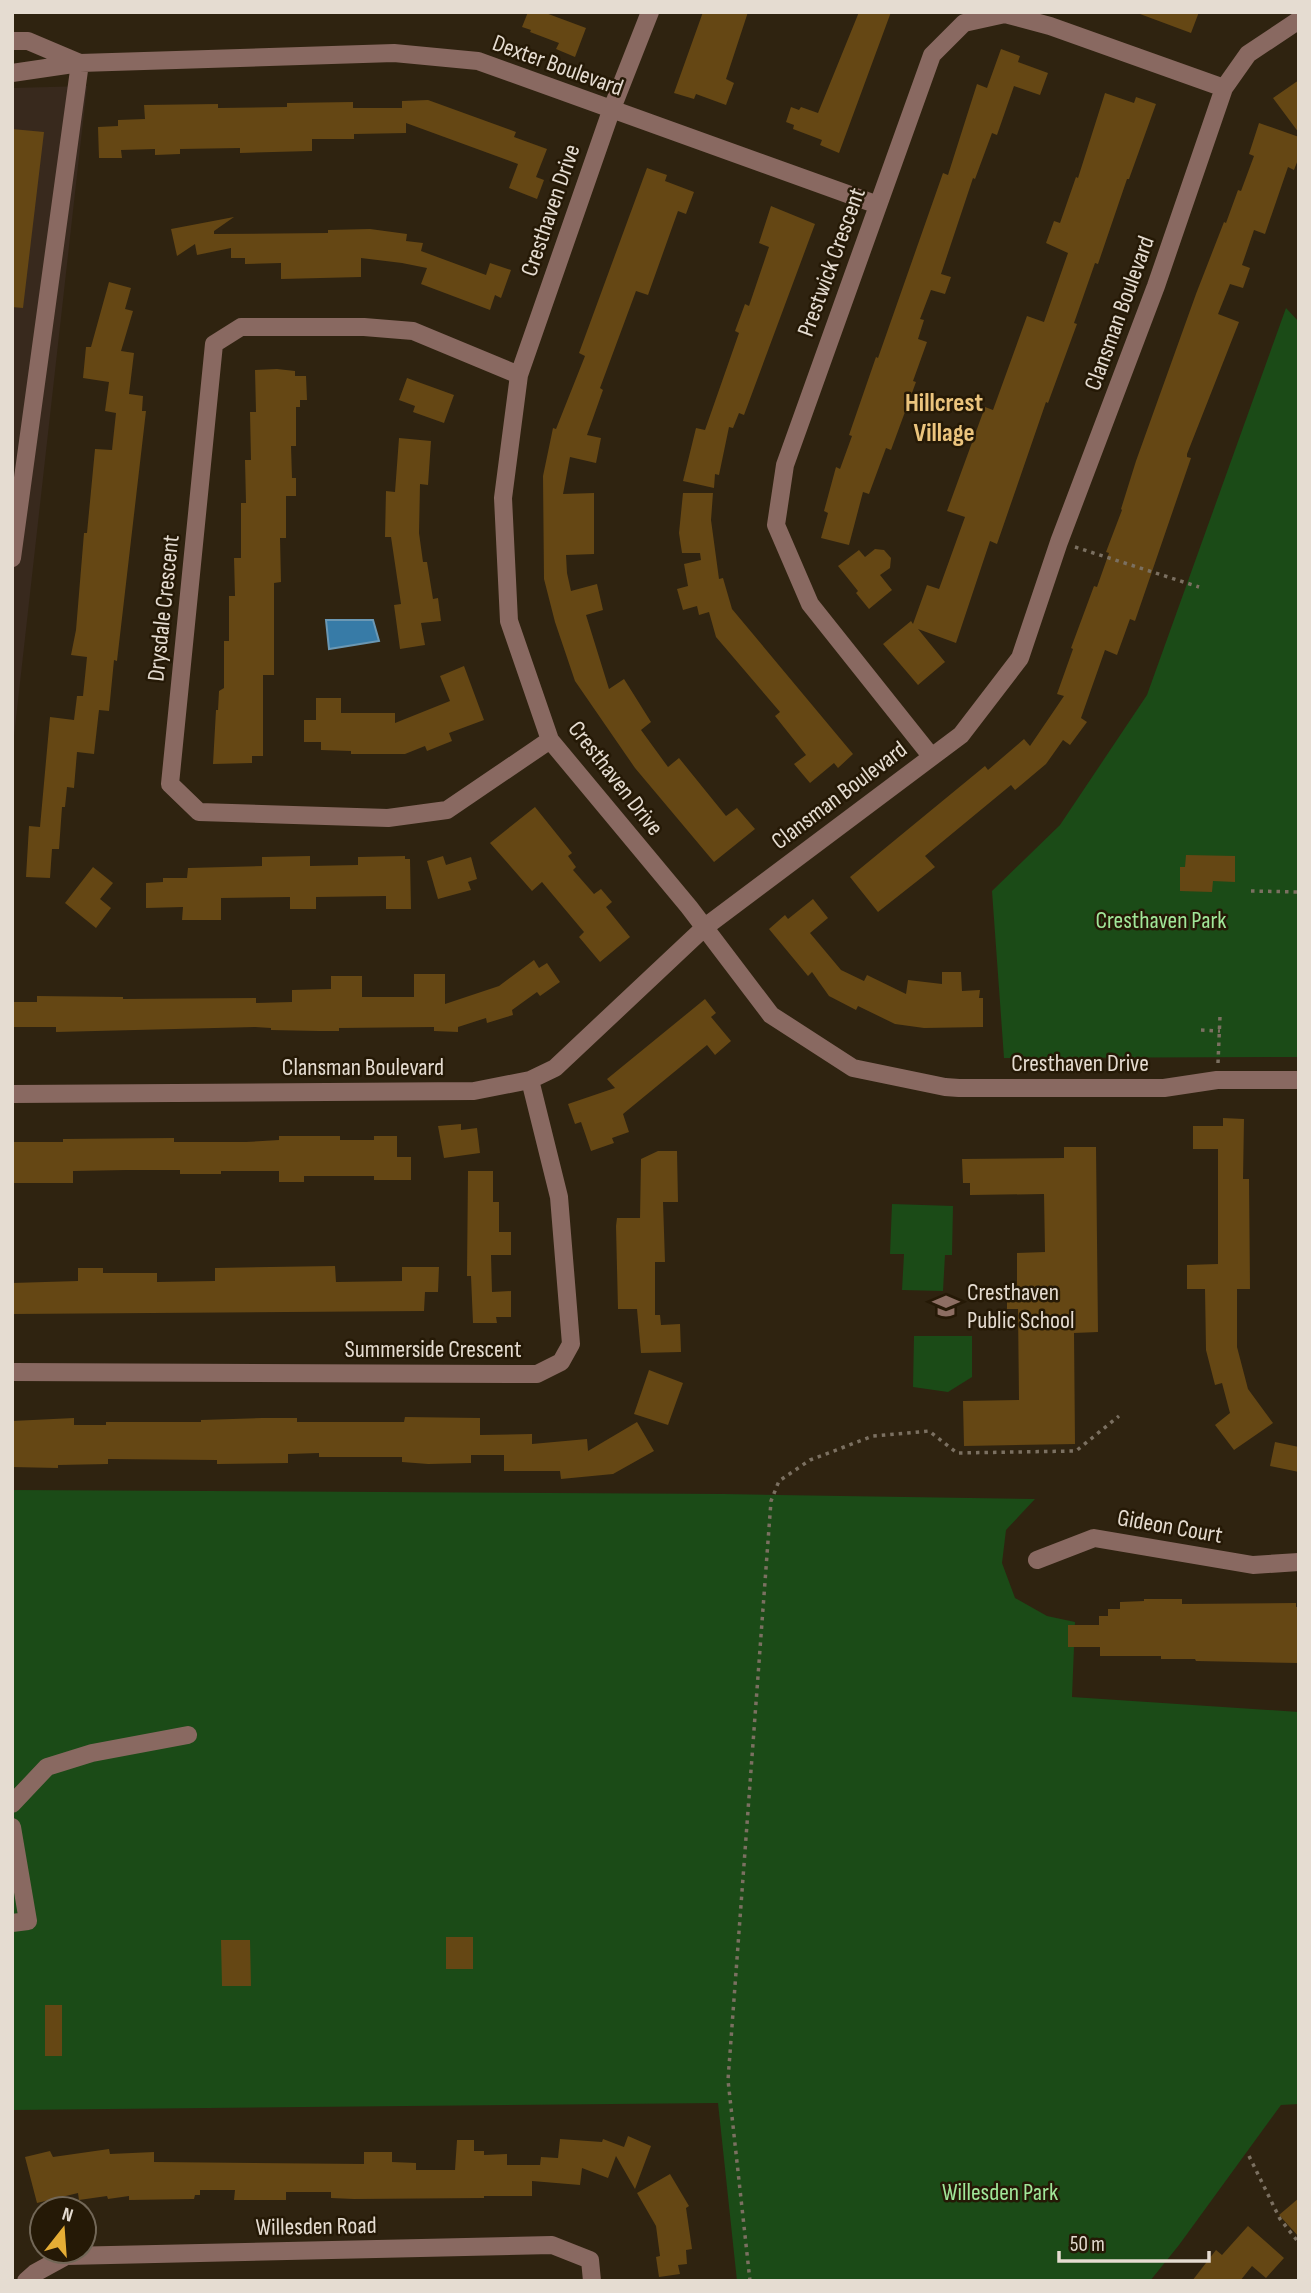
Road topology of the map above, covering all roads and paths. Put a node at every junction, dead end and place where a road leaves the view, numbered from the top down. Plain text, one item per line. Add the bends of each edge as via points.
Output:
1 (650, 12) edge
2 (1299, 20) edge
3 (12, 41) edge
4 (80, 63) junction
5 (12, 73) edge
6 (1224, 88) junction
7 (611, 110) junction
8 (878, 205) junction
9 (519, 375) junction
10 (1059, 542) junction
11 (12, 558) edge
12 (1199, 587) dead end
13 (550, 740) junction
14 (931, 756) junction
15 (1251, 891) dead end
16 (1299, 892) edge
17 (705, 927) junction
18 (1220, 1016) dead end
19 (1201, 1030) dead end
20 (1220, 1031) junction
21 (530, 1080) junction
22 (1217, 1080) junction
23 (1299, 1080) edge
24 (12, 1094) edge
25 (12, 1372) edge
26 (1119, 1416) dead end
27 (1037, 1560) dead end
28 (1299, 1562) edge
29 (188, 1735) dead end
30 (12, 1804) edge
31 (12, 1827) edge
32 (12, 1923) edge
33 (1249, 2156) dead end
34 (1299, 2243) edge
35 (26, 2281) edge
36 (592, 2281) edge
37 (750, 2281) edge

1 - 7 street, Cresthaven Drive
2 - 6 street, Clansman Boulevard via 1248,54
3 - 4 street, Dexter Boulevard via 28,41
4 - 5 street, Dexter Boulevard
4 - 7 street, Dexter Boulevard via 394,53 478,61
4 - 11 street
6 - 8 street, Prestwick Crescent via 1005,14 964,23 932,55
6 - 10 street, Clansman Boulevard via 1156,286
7 - 8 street, Dexter Boulevard
7 - 9 street, Cresthaven Drive
8 - 14 street, Prestwick Crescent via 785,465 776,525 810,604
9 - 13 street, Cresthaven Drive via 503,498 509,621
9 - 13 street, Drysdale Crescent via 413,331 241,327 214,344 170,784 199,811 388,818 447,810
10 - 12 path
10 - 14 street, Clansman Boulevard via 1020,658 961,735
13 - 17 street, Cresthaven Drive
14 - 17 street, Clansman Boulevard
15 - 16 path
17 - 21 street, Clansman Boulevard via 555,1068
17 - 22 street, Cresthaven Drive via 771,1015 853,1068 945,1087 1164,1088
18 - 20 path
19 - 20 path
20 - 22 path
21 - 24 street, Clansman Boulevard via 474,1091
21 - 25 street, Summerside Crescent via 559,1197 571,1344 561,1362 537,1374
22 - 23 street, Cresthaven Drive
26 - 37 path via 1076,1451 957,1453 929,1431 873,1436 810,1460 774,1489 728,2080
27 - 28 street, Gideon Court via 1094,1538 1253,1565
29 - 30 street via 92,1753 47,1767
31 - 32 street via 28,1922
33 - 34 path via 1280,2219
35 - 36 street, Willesden Road via 66,2256 552,2245 590,2260

